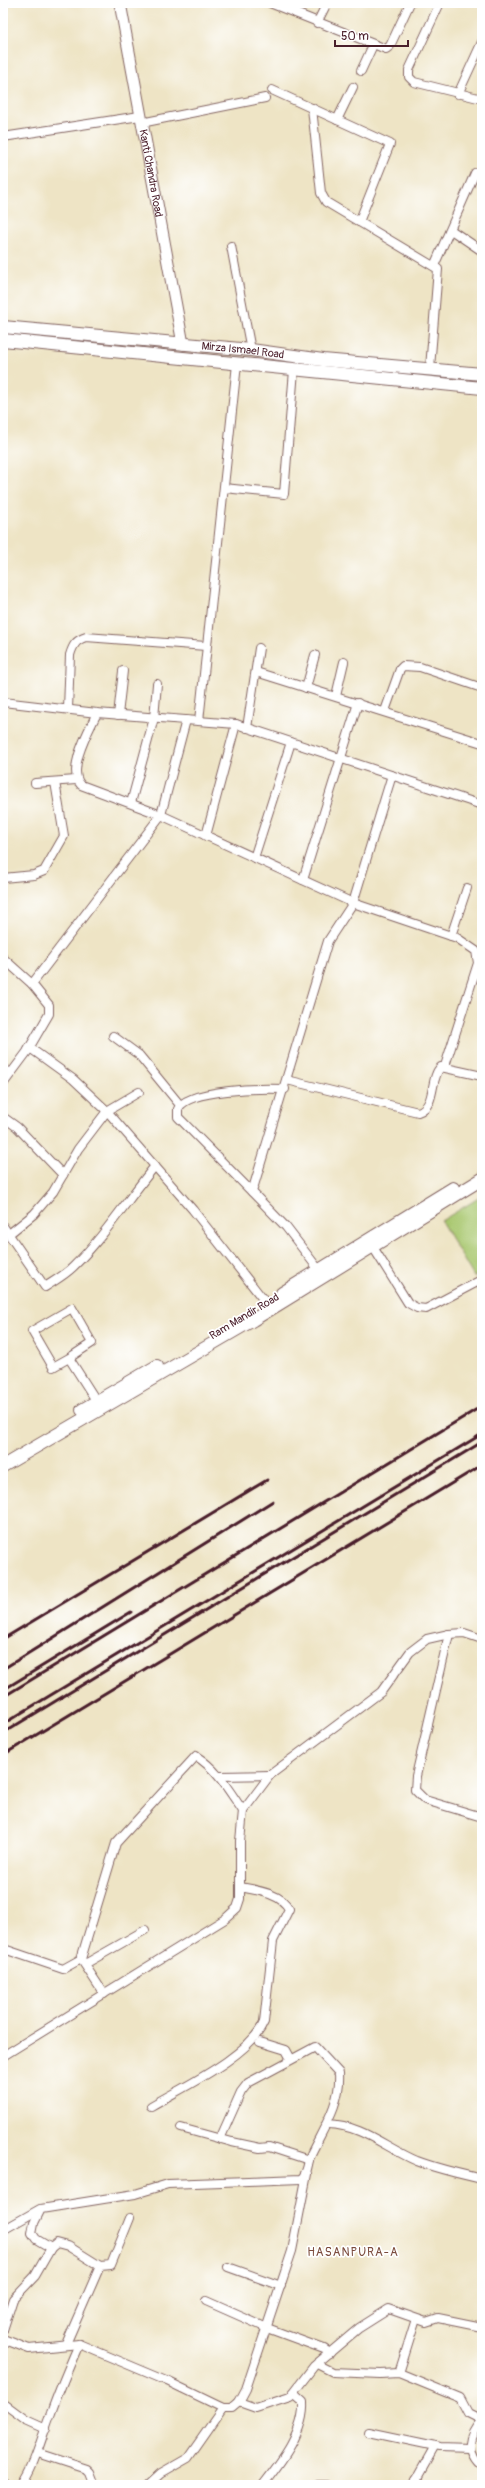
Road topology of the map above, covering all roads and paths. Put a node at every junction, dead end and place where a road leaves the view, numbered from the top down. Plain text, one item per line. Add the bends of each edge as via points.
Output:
1 (120, 3) edge
2 (270, 3) edge
3 (327, 3) edge
4 (410, 3) edge
5 (440, 3) edge
6 (317, 23) junction
7 (482, 42) edge
8 (373, 45) junction
9 (361, 70) dead end
10 (353, 87) dead end
11 (272, 90) dead end
12 (458, 94) junction
13 (265, 98) dead end
14 (482, 99) edge
15 (312, 108) junction
16 (141, 120) junction
17 (338, 120) junction
18 (3, 137) edge
19 (482, 177) edge
20 (359, 222) junction
21 (451, 230) junction
22 (231, 246) dead end
23 (482, 251) edge
24 (434, 266) junction
25 (3, 327) edge
26 (3, 340) edge
27 (183, 344) junction
28 (251, 350) junction
29 (237, 364) junction
30 (430, 368) junction
31 (294, 370) junction
32 (482, 374) edge
33 (482, 388) edge
34 (224, 488) junction
35 (206, 646) junction
36 (259, 648) dead end
37 (315, 655) dead end
38 (344, 662) dead end
39 (123, 670) dead end
40 (256, 672) junction
41 (157, 684) dead end
42 (306, 688) junction
43 (482, 688) edge
44 (336, 696) junction
45 (3, 702) edge
46 (358, 703) junction
47 (68, 709) junction
48 (385, 711) junction
49 (97, 713) junction
50 (118, 715) junction
51 (154, 718) junction
52 (186, 720) junction
53 (199, 721) junction
54 (236, 724) junction
55 (247, 728) junction
56 (291, 742) junction
57 (482, 743) edge
58 (340, 758) junction
59 (392, 775) junction
60 (76, 780) junction
61 (56, 782) junction
62 (35, 783) dead end
63 (131, 803) junction
64 (482, 805) edge
65 (161, 815) junction
66 (206, 836) junction
67 (254, 858) junction
68 (3, 878) edge
69 (303, 880) junction
70 (467, 888) dead end
71 (353, 903) junction
72 (451, 936) junction
73 (3, 958) edge
74 (480, 970) edge
75 (32, 984) junction
76 (112, 1036) dead end
77 (28, 1050) junction
78 (445, 1066) junction
79 (6, 1070) edge
80 (482, 1076) edge
81 (288, 1080) junction
82 (3, 1084) edge
83 (285, 1089) junction
84 (139, 1092) dead end
85 (180, 1105) junction
86 (107, 1111) junction
87 (3, 1117) edge
88 (155, 1166) junction
89 (482, 1171) edge
90 (63, 1175) junction
91 (482, 1179) edge
92 (252, 1192) junction
93 (3, 1226) edge
94 (8, 1234) junction
95 (373, 1247) junction
96 (319, 1270) junction
97 (481, 1280) edge
98 (266, 1303) junction
99 (69, 1358) junction
100 (96, 1402) junction
101 (3, 1457) edge
102 (3, 1466) edge
103 (449, 1634) junction
104 (482, 1639) edge
105 (270, 1775) junction
106 (220, 1776) junction
107 (244, 1811) junction
108 (482, 1817) edge
109 (240, 1887) junction
110 (145, 1930) dead end
111 (4, 1948) edge
112 (3, 1960) edge
113 (83, 1962) junction
114 (104, 1994) junction
115 (260, 2042) dead end
116 (3, 2056) edge
117 (291, 2059) junction
118 (152, 2106) dead end
119 (328, 2124) junction
120 (181, 2128) dead end
121 (220, 2139) junction
122 (309, 2160) junction
123 (307, 2174) junction
124 (482, 2179) edge
125 (41, 2209) junction
126 (130, 2218) dead end
127 (3, 2230) edge
128 (51, 2248) junction
129 (100, 2266) junction
130 (228, 2267) dead end
131 (281, 2286) junction
132 (206, 2301) dead end
133 (416, 2319) junction
134 (482, 2327) edge
135 (267, 2328) junction
136 (3, 2330) edge
137 (3, 2339) edge
138 (66, 2344) junction
139 (78, 2344) junction
140 (330, 2353) junction
141 (317, 2364) junction
142 (399, 2373) junction
143 (294, 2393) junction
144 (239, 2402) junction
145 (3, 2403) edge
146 (223, 2408) junction
147 (482, 2420) edge
148 (46, 2429) junction
149 (369, 2432) dead end
150 (435, 2446) junction
151 (469, 2448) junction
152 (38, 2453) junction
153 (482, 2466) edge
154 (3, 2482) edge
155 (417, 2483) edge
156 (8, 2485) edge
157 (21, 2485) edge
158 (95, 2485) edge
159 (148, 2485) edge
160 (263, 2485) edge
161 (318, 2485) edge
162 (326, 2485) edge

1 - 16 street, Kanti Chandra Road
2 - 6 street
3 - 6 street
4 - 8 street via 390,46 386,49
5 - 12 street via 409,70 410,77 414,82
6 - 8 street
7 - 12 street
8 - 9 street
10 - 17 street
11 - 15 street
12 - 14 street
13 - 16 street
15 - 17 street
15 - 20 street via 322,193 326,202
16 - 18 street
16 - 27 street, Kanti Chandra Road
17 - 20 street via 390,144
19 - 21 street via 475,173
20 - 24 street
21 - 23 street
21 - 24 street
22 - 28 street
24 - 30 street via 438,268
25 - 27 main road, Mirza Ismael Road
26 - 29 main road
27 - 28 main road, Mirza Ismael Road
28 - 30 main road, Mirza Ismael Road via 323,360
29 - 31 main road
29 - 34 street
30 - 32 main road, Mirza Ismael Road
31 - 33 main road
31 - 34 street via 284,494
34 - 35 street
35 - 47 street via 86,637 79,639 72,646 70,654
35 - 53 street
36 - 40 street
37 - 42 street
38 - 44 street
39 - 50 street
40 - 42 street
40 - 55 street
41 - 51 street
42 - 44 street
43 - 48 street via 420,667 404,666 400,669
44 - 46 street
45 - 47 street
46 - 48 street
46 - 58 street
47 - 49 street
48 - 57 street
49 - 50 street
49 - 60 street via 82,747 75,774
50 - 51 street
51 - 52 street
51 - 63 street
52 - 53 street
52 - 65 street
53 - 54 street
54 - 55 street
54 - 66 street
55 - 56 street
56 - 58 street
56 - 67 street
58 - 59 street
58 - 69 street
59 - 64 street
59 - 71 street
60 - 61 street
60 - 63 street via 81,785
61 - 62 street
61 - 68 street via 64,836 44,871 34,875
63 - 65 street
65 - 66 street
65 - 75 street
66 - 67 street
67 - 69 street
69 - 71 street
70 - 72 street
71 - 72 street
71 - 81 street via 328,941
72 - 74 street via 476,951
73 - 75 street
74 - 78 street
75 - 77 street via 49,1005 48,1014
76 - 85 street via 139,1055
77 - 79 street
77 - 86 street via 30,1048 73,1079
78 - 80 street
78 - 81 street via 438,1072 427,1105 418,1112
79 - 82 street
81 - 83 street
83 - 85 street via 239,1090 188,1099
83 - 92 street
84 - 86 street
85 - 92 street via 178,1117
86 - 88 street
86 - 90 street via 81,1144
87 - 90 street
88 - 94 street via 124,1203 105,1232 72,1268 45,1287
88 - 98 street
89 - 96 main road, Ram Mandir Road
90 - 94 street via 53,1192 34,1214
91 - 95 main road, Ram Mandir Road
92 - 96 street via 286,1227
93 - 94 street
95 - 97 street via 408,1302 417,1308 430,1307
95 - 102 main road, Ram Mandir Road
96 - 98 main road, Ram Mandir Road
98 - 100 main road, Ram Mandir Road
99 - 99 street via 53,1367 32,1332 72,1308 92,1343
99 - 100 street
100 - 101 main road, Ram Mandir Road
103 - 104 street via 464,1634
103 - 105 street via 427,1639 410,1652 381,1692
103 - 108 street via 416,1776 415,1790 425,1800
105 - 106 street
105 - 107 street
106 - 107 street
106 - 113 street via 208,1763 196,1756 116,1842
107 - 109 street via 240,1841
109 - 114 street via 237,1908 225,1919
109 - 118 street via 268,1894 285,1903 289,1909 273,1941 267,2011 262,2028 250,2043 235,2055
110 - 113 street
111 - 112 street
111 - 113 street via 63,1969
113 - 114 street
114 - 116 street
115 - 117 street via 286,2050
117 - 119 street via 315,2047 339,2073 340,2087
117 - 121 street via 248,2082
119 - 122 street
119 - 124 street via 359,2129 417,2161
120 - 121 street
121 - 122 street via 260,2148 269,2147
122 - 123 street
123 - 125 street via 302,2179 168,2184 135,2194
123 - 131 street via 292,2251
125 - 127 street
125 - 128 street via 32,2233 36,2239
126 - 129 street via 112,2265
128 - 129 street via 57,2243 68,2246
128 - 136 street via 35,2276 14,2300
129 - 138 street
130 - 131 street
131 - 135 street
132 - 135 street
133 - 134 street via 426,2322 438,2318
133 - 140 street via 389,2309 359,2328
133 - 142 street
135 - 140 street
135 - 144 street
137 - 138 street via 29,2349 48,2349
138 - 139 street
139 - 146 street via 167,2381
139 - 148 street
140 - 141 street
141 - 142 street via 333,2372
141 - 143 street
142 - 147 street via 460,2398 468,2413
143 - 144 street via 290,2397 256,2408
143 - 160 street via 303,2402 304,2412 278,2466
144 - 146 street via 232,2408
145 - 148 street via 26,2420
146 - 159 street via 188,2458 160,2474
147 - 151 street via 472,2431
148 - 152 street
149 - 150 street
150 - 151 street
150 - 155 street
151 - 153 street via 475,2460
152 - 157 street
152 - 158 street via 87,2469
154 - 156 street
161 - 162 street

